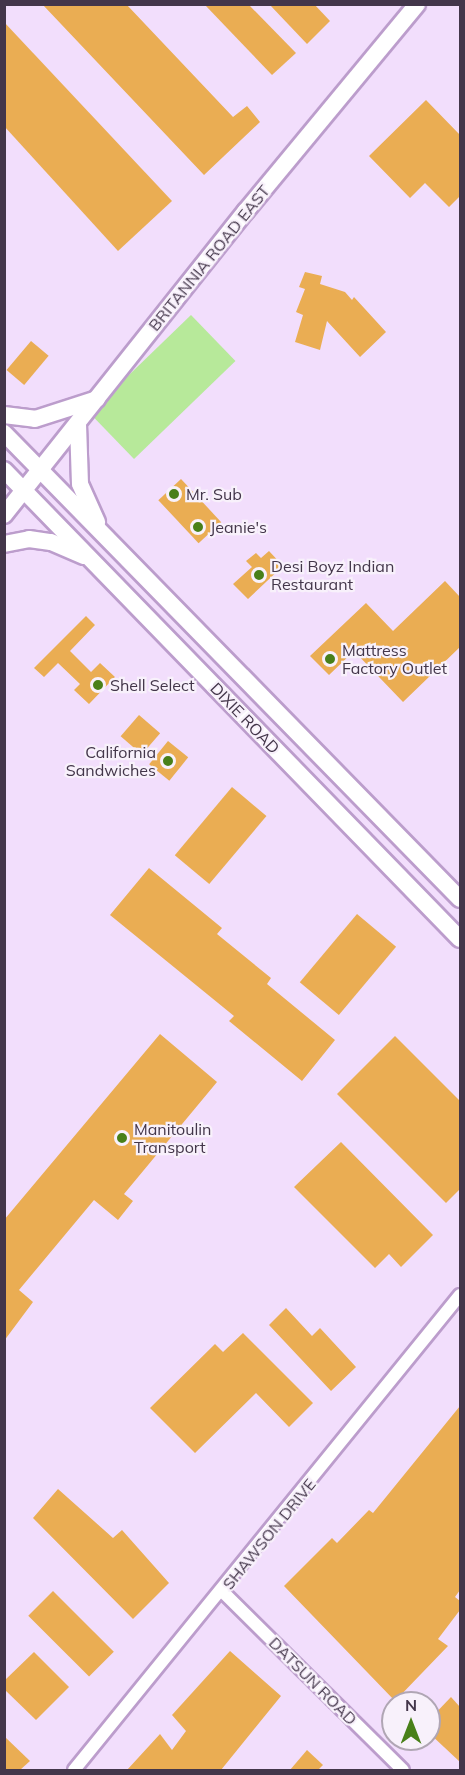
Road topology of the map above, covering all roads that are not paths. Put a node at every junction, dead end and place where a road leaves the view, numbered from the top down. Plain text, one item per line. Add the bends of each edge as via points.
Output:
1 (417, 4) edge
2 (98, 398) junction
3 (4, 415) edge
4 (78, 424) junction
5 (4, 433) edge
6 (4, 470) edge
7 (41, 470) junction
8 (25, 491) junction
9 (4, 515) edge
10 (100, 531) junction
11 (4, 544) edge
12 (90, 559) junction
13 (460, 900) edge
14 (460, 939) edge
15 (460, 1295) edge
16 (223, 1592) junction
17 (74, 1770) edge
18 (403, 1770) edge

1 - 2 main road, BRITANNIA ROAD EAST
2 - 3 main road via 35,418
2 - 4 main road, BRITANNIA ROAD EAST
4 - 7 main road, BRITANNIA ROAD EAST
4 - 10 main road via 80,484
5 - 7 main road, DIXIE ROAD
6 - 8 main road, DIXIE ROAD
7 - 8 main road, BRITANNIA ROAD EAST
7 - 10 main road, DIXIE ROAD
8 - 9 main road, BRITANNIA ROAD EAST
8 - 12 main road, DIXIE ROAD
10 - 13 main road, DIXIE ROAD
11 - 12 main road via 29,539 51,542
12 - 14 main road, DIXIE ROAD
15 - 16 street, SHAWSON DRIVE
16 - 17 street, SHAWSON DRIVE
16 - 18 street, DATSUN ROAD

